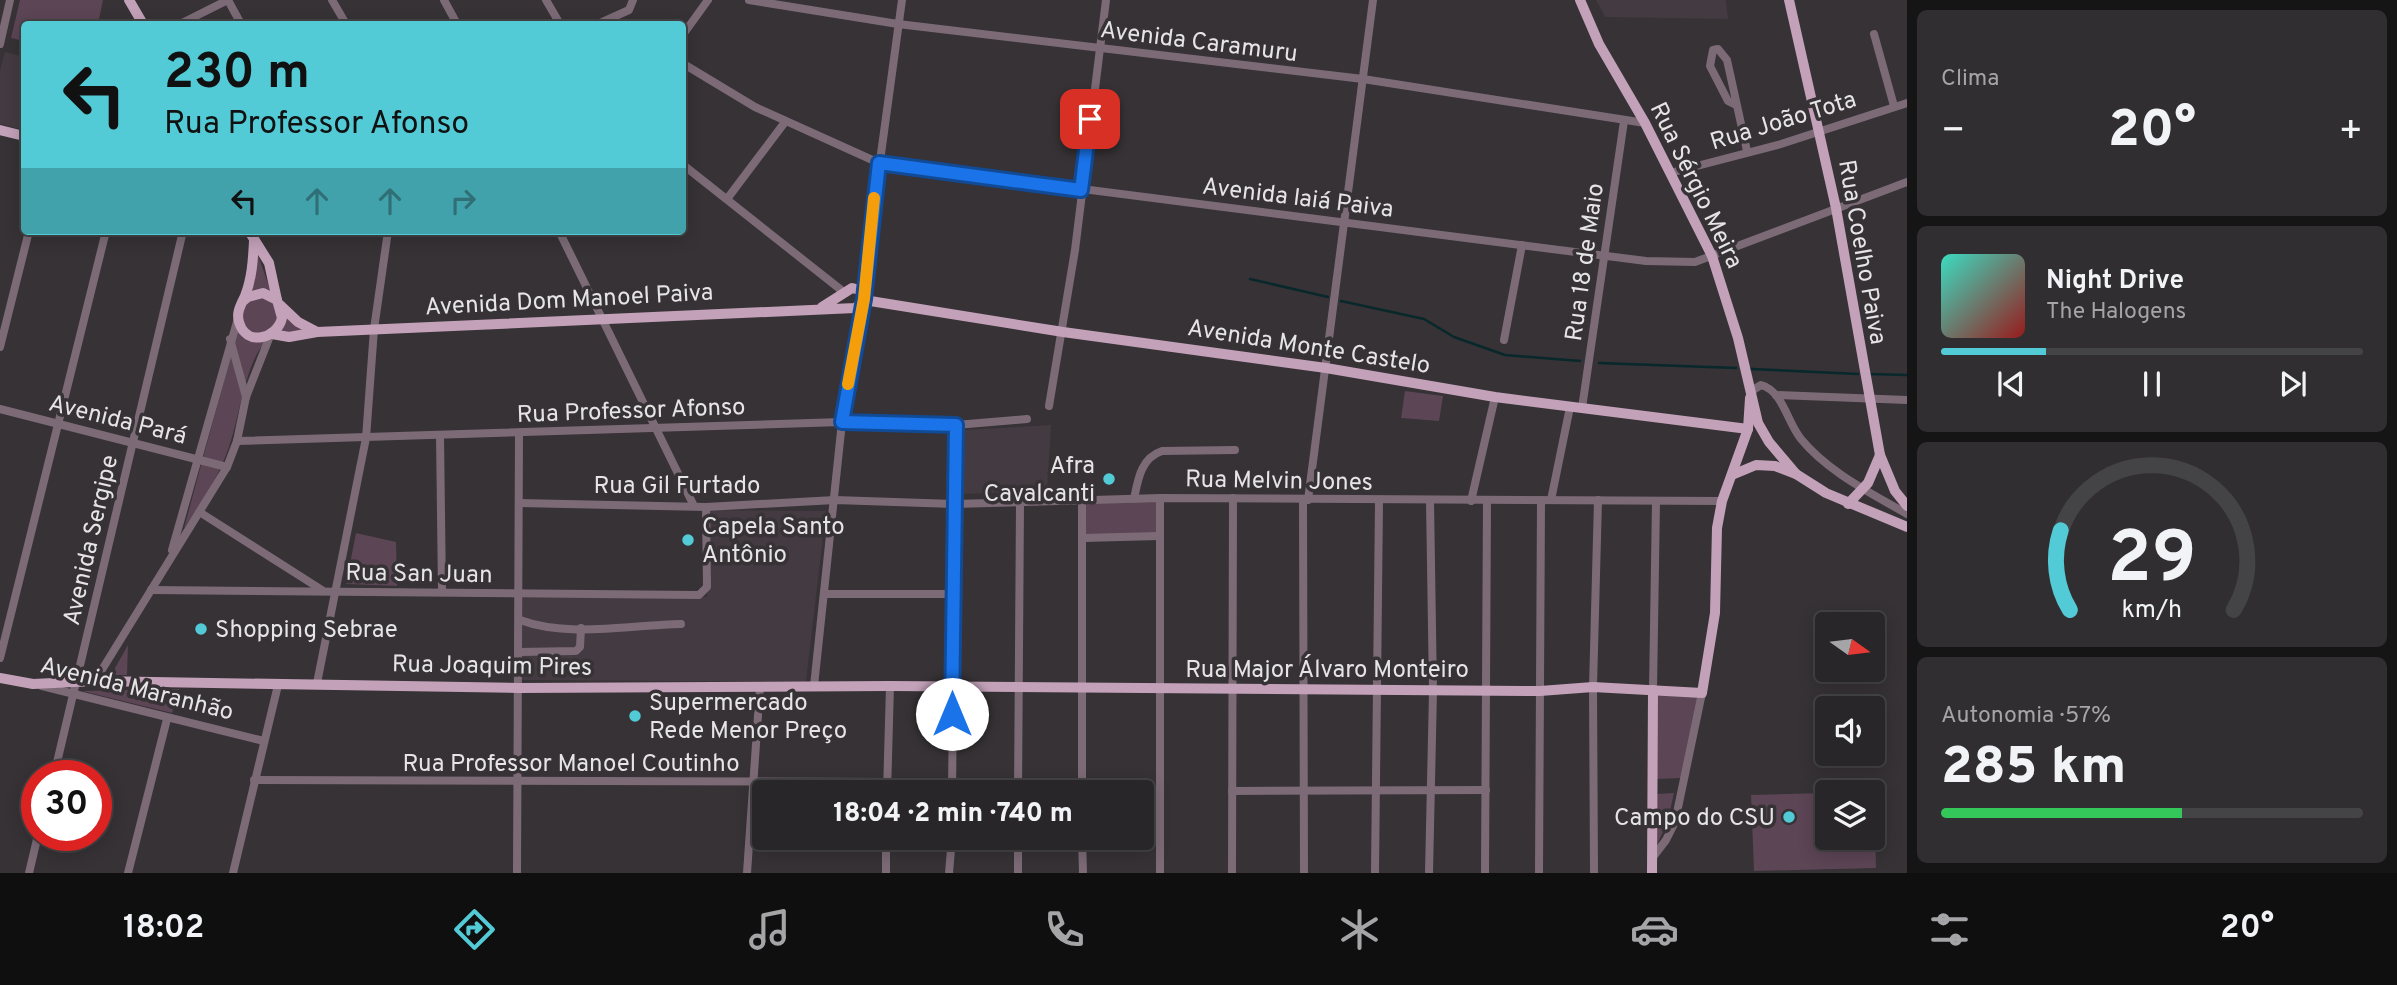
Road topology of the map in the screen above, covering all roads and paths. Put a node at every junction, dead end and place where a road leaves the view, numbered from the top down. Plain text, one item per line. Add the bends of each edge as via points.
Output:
1 (10, 0) edge
2 (129, 0) edge
3 (228, 0) edge
4 (332, 0) edge
5 (443, 0) edge
6 (546, 0) edge
7 (633, 0) edge
8 (708, 0) edge
9 (749, 0) edge
10 (902, 0) edge
11 (1106, 0) edge
12 (1373, 0) edge
13 (1580, 0) edge
14 (1789, 0) edge
15 (141, 21) edge
16 (186, 21) edge
17 (239, 21) edge
18 (344, 21) edge
19 (455, 21) edge
20 (558, 21) edge
21 (605, 21) edge
22 (898, 24) junction
23 (686, 30) edge
24 (1874, 34) dead end
25 (0, 44) edge
26 (1100, 48) junction
27 (686, 66) edge
28 (1363, 79) junction
29 (1907, 103) edge
30 (1736, 105) junction
31 (1894, 106) junction
32 (1624, 121) junction
33 (785, 122) junction
34 (1645, 123) junction
35 (0, 130) edge
36 (1818, 131) junction
37 (21, 135) edge
38 (1747, 151) junction
39 (879, 163) junction
40 (686, 167) edge
41 (1670, 173) junction
42 (1907, 182) edge
43 (1081, 190) junction
44 (727, 199) junction
45 (1836, 208) junction
46 (1344, 221) junction
47 (28, 235) edge
48 (105, 235) edge
49 (182, 235) edge
50 (387, 235) edge
51 (561, 235) edge
52 (252, 236) edge
53 (1522, 245) junction
54 (1606, 256) junction
55 (1712, 256) junction
56 (854, 298) junction
57 (242, 302) junction
58 (278, 302) junction
59 (238, 318) junction
60 (603, 318) junction
61 (374, 329) junction
62 (317, 332) junction
63 (1063, 332) junction
64 (271, 335) junction
65 (230, 338) junction
66 (1504, 340) dead end
67 (0, 347) edge
68 (1326, 368) junction
69 (1776, 395) junction
70 (246, 397) junction
71 (1495, 397) junction
72 (1750, 398) junction
73 (1867, 398) junction
74 (1907, 400) edge
75 (1049, 406) dead end
76 (1576, 408) junction
77 (0, 410) edge
78 (1027, 419) dead end
79 (842, 422) junction
80 (58, 423) junction
81 (956, 425) junction
82 (657, 428) junction
83 (1748, 429) junction
84 (519, 434) junction
85 (440, 435) junction
86 (366, 438) junction
87 (237, 440) junction
88 (133, 443) junction
89 (1235, 450) dead end
90 (1880, 455) junction
91 (198, 458) junction
92 (227, 467) junction
93 (1796, 474) junction
94 (1732, 475) junction
95 (1864, 488) junction
96 (1160, 498) junction
97 (1233, 498) junction
98 (1134, 499) junction
99 (835, 500) junction
100 (1306, 500) junction
101 (1488, 500) junction
102 (1546, 500) junction
103 (1598, 500) junction
104 (1379, 501) junction
105 (1430, 501) junction
106 (1471, 501) junction
107 (1722, 501) junction
108 (1082, 502) junction
109 (1656, 502) junction
110 (519, 503) junction
111 (1020, 503) junction
112 (954, 504) junction
113 (1848, 504) junction
114 (694, 506) junction
115 (1907, 506) edge
116 (706, 507) junction
117 (201, 513) junction
118 (1907, 514) edge
119 (1907, 527) edge
120 (1159, 536) junction
121 (1083, 538) junction
122 (170, 557) junction
123 (151, 590) junction
124 (321, 590) junction
125 (336, 592) junction
126 (442, 592) junction
127 (520, 594) junction
128 (824, 594) junction
129 (952, 594) junction
130 (520, 620) junction
131 (681, 624) dead end
132 (581, 628) junction
133 (519, 652) junction
134 (0, 658) edge
135 (0, 678) edge
136 (95, 681) junction
137 (76, 682) junction
138 (317, 683) junction
139 (33, 684) junction
140 (278, 685) junction
141 (814, 686) junction
142 (890, 686) junction
143 (760, 687) junction
144 (1593, 687) junction
145 (519, 688) junction
146 (951, 688) junction
147 (1018, 689) junction
148 (1083, 689) junction
149 (1160, 689) junction
150 (1232, 690) junction
151 (1653, 690) junction
152 (1304, 691) junction
153 (1376, 691) junction
154 (1433, 691) junction
155 (1486, 691) junction
156 (1540, 691) junction
157 (1702, 693) junction
158 (74, 695) junction
159 (167, 719) junction
160 (264, 741) junction
161 (58, 760) edge
162 (254, 780) junction
163 (517, 780) junction
164 (753, 780) edge
165 (887, 780) edge
166 (952, 780) edge
167 (1018, 780) edge
168 (1082, 780) edge
169 (752, 783) edge
170 (1486, 790) junction
171 (1232, 791) junction
172 (1304, 791) junction
173 (1430, 791) junction
174 (1377, 792) junction
175 (752, 798) edge
176 (1154, 828) edge
177 (1160, 828) junction
178 (886, 850) edge
179 (951, 850) edge
180 (1018, 850) edge
181 (1082, 850) edge
182 (34, 851) edge
183 (1653, 857) junction
184 (29, 873) edge
185 (128, 873) edge
186 (233, 873) edge
187 (517, 873) edge
188 (747, 873) edge
189 (886, 873) edge
190 (949, 873) edge
191 (1018, 873) edge
192 (1083, 873) edge
193 (1160, 873) edge
194 (1232, 873) edge
195 (1304, 873) edge
196 (1375, 873) edge
197 (1429, 873) edge
198 (1485, 873) edge
199 (1539, 873) edge
200 (1594, 873) edge
201 (1652, 873) edge

1 - 25 street
2 - 15 main road
3 - 16 street
3 - 17 street
4 - 18 street
5 - 19 street
6 - 20 street
7 - 21 street via 629,10
8 - 23 street
9 - 22 street, Avenida Caramuru
10 - 22 street
11 - 26 street
12 - 28 street
13 - 34 main road, Rua Sérgio Meira via 1599,44
14 - 36 main road, Rua Coelho Paiva
22 - 26 street, Avenida Caramuru
22 - 39 street
24 - 31 street
26 - 28 street, Avenida Caramuru
26 - 43 street
27 - 33 street, Avenida Iaiá Paiva
28 - 32 street, Avenida Caramuru
28 - 46 street
29 - 31 street, Rua João Tota
30 - 30 street via 1728,101 1710,66 1713,50 1718,49 1727,60
30 - 38 street
31 - 36 street, Rua João Tota
32 - 34 street, Avenida Caramuru
32 - 54 street, Rua 18 de Maio
33 - 39 street, Avenida Iaiá Paiva
33 - 44 street
34 - 41 main road, Rua Sérgio Meira
35 - 37 main road
36 - 38 street, Rua João Tota
36 - 45 main road, Rua Coelho Paiva
38 - 41 street, Rua João Tota
39 - 43 street, Avenida Iaiá Paiva
39 - 56 street via 865,266
40 - 44 street
41 - 55 main road, Rua Sérgio Meira
42 - 45 street, Avenida Iaiá Paiva
43 - 46 street, Avenida Iaiá Paiva
43 - 63 street
44 - 56 street
45 - 55 street, Avenida Iaiá Paiva
45 - 73 main road, Rua Coelho Paiva
46 - 53 street, Avenida Iaiá Paiva
46 - 68 street
47 - 67 street
48 - 80 street
49 - 88 street, Avenida Sergipe
50 - 61 street
51 - 60 street
52 - 57 main road via 251,275
52 - 58 main road via 269,263
53 - 54 street, Avenida Iaiá Paiva
53 - 66 street
54 - 55 street, Avenida Iaiá Paiva via 1683,263
54 - 76 street, Rua 18 de Maio
55 - 72 main road, Rua Sérgio Meira via 1738,338
56 - 60 main road, Avenida Dom Manoel Paiva via 822,307
56 - 63 main road, Avenida Monte Castelo
56 - 79 street via 857,331
57 - 58 main road via 255,293 270,295
57 - 59 main road
58 - 62 main road via 298,322
58 - 64 main road via 281,324
59 - 64 main road via 252,337
59 - 65 street
60 - 61 main road, Avenida Dom Manoel Paiva
60 - 82 street
61 - 62 main road, Avenida Dom Manoel Paiva
61 - 86 street
62 - 64 main road, Avenida Dom Manoel Paiva
63 - 68 main road, Avenida Monte Castelo
63 - 75 street
64 - 70 street
65 - 70 street
65 - 91 street
68 - 71 main road, Avenida Monte Castelo
68 - 100 street
69 - 72 street via 1760,385
69 - 73 street
69 - 95 street via 1807,446
70 - 87 street
71 - 76 main road, Avenida Monte Castelo
71 - 106 street
72 - 83 main road
72 - 93 main road via 1769,442
73 - 74 street
73 - 90 main road, Rua Coelho Paiva
76 - 83 main road, Avenida Monte Castelo
76 - 102 street, Rua 18 de Maio
77 - 80 street, Avenida Pará
78 - 81 street, Rua Professor Afonso
79 - 81 street, Rua Professor Afonso
79 - 82 street, Rua Professor Afonso
79 - 99 street
80 - 88 street, Avenida Pará
80 - 134 street
81 - 112 street
82 - 84 street, Rua Professor Afonso
82 - 114 street
83 - 94 main road
84 - 85 street, Rua Professor Afonso
84 - 110 street
85 - 86 street, Rua Professor Afonso
85 - 126 street
86 - 87 street, Rua Professor Afonso
86 - 125 street
87 - 92 street
88 - 91 street, Avenida Pará
88 - 137 street, Avenida Sergipe
89 - 98 street via 1153,454 1142,470
90 - 95 main road
90 - 115 main road, Rua Coelho Paiva via 1895,491
91 - 92 street, Avenida Pará
91 - 122 street
92 - 117 street
93 - 94 main road via 1759,464
93 - 113 main road
94 - 107 main road
95 - 113 main road
95 - 118 street
96 - 97 street, Rua Melvin Jones
96 - 98 street, Rua Melvin Jones
96 - 120 street
97 - 100 street, Rua Melvin Jones
97 - 150 street
98 - 108 street, Rua Melvin Jones
99 - 112 street, Rua Melvin Jones
99 - 116 street, Rua Gil Furtado
99 - 128 street
100 - 104 street, Rua Melvin Jones
100 - 152 street
101 - 102 street, Rua Melvin Jones
101 - 106 street, Rua Melvin Jones
101 - 155 street
102 - 103 street, Rua Melvin Jones
102 - 156 street, Rua 18 de Maio
103 - 109 street, Rua Melvin Jones
103 - 144 street
104 - 105 street, Rua Melvin Jones
104 - 153 street
105 - 106 street, Rua Melvin Jones
105 - 154 street
107 - 109 street, Rua Melvin Jones
107 - 157 main road via 1715,613
108 - 111 street, Rua Melvin Jones
108 - 121 street
109 - 151 street
110 - 114 street, Rua Gil Furtado
110 - 127 street
111 - 112 street, Rua Melvin Jones
111 - 147 street
112 - 129 street
113 - 119 main road
114 - 116 street, Rua Gil Furtado
116 - 127 street, Rua San Juan via 703,594
117 - 122 street
117 - 124 street
120 - 121 street
120 - 149 street
121 - 148 street
122 - 123 street
123 - 124 street, Rua San Juan
123 - 136 street
124 - 125 street, Rua San Juan
125 - 126 street, Rua San Juan
125 - 138 street
126 - 127 street, Rua San Juan
127 - 130 street
128 - 129 street
128 - 141 street
129 - 146 street
130 - 132 street
130 - 133 street
131 - 132 street
132 - 133 street via 576,651
133 - 145 street
135 - 139 main road, Avenida Maranhão
136 - 137 main road, Rua Joaquim Pires
136 - 140 main road, Rua Joaquim Pires
137 - 139 main road, Rua Joaquim Pires
137 - 158 street, Avenida Sergipe
138 - 140 main road, Rua Joaquim Pires
138 - 145 main road, Rua Joaquim Pires
139 - 158 street, Avenida Maranhão
140 - 160 street
141 - 142 main road, Rua Joaquim Pires
141 - 143 main road, Rua Joaquim Pires
142 - 146 main road, Rua Joaquim Pires
142 - 165 street
143 - 145 main road, Rua Joaquim Pires
143 - 164 street
144 - 151 main road, Rua Major Álvaro Monteiro
144 - 156 main road, Rua Major Álvaro Monteiro
144 - 200 street
145 - 163 street
146 - 147 main road, Rua Major Álvaro Monteiro
146 - 166 street
147 - 148 main road, Rua Major Álvaro Monteiro
147 - 167 street
148 - 149 main road, Rua Major Álvaro Monteiro
148 - 168 street
149 - 150 main road, Rua Major Álvaro Monteiro
149 - 177 street
150 - 152 main road, Rua Major Álvaro Monteiro
150 - 171 street
151 - 157 main road, Rua Major Álvaro Monteiro
151 - 183 main road
152 - 153 main road, Rua Major Álvaro Monteiro
152 - 172 street
153 - 154 main road, Rua Major Álvaro Monteiro
153 - 174 street
154 - 155 main road, Rua Major Álvaro Monteiro
154 - 173 street
155 - 156 main road, Rua Major Álvaro Monteiro
155 - 170 street
156 - 199 street, Rua 18 de Maio
157 - 183 street via 1675,822
158 - 159 street, Avenida Maranhão
158 - 161 street, Avenida Sergipe
159 - 160 street, Avenida Maranhão
159 - 185 street
160 - 162 street
162 - 163 street, Rua Professor Manoel Coutinho
162 - 186 street
163 - 169 street, Rua Professor Manoel Coutinho
163 - 187 street
170 - 173 street
170 - 198 street
171 - 172 street
171 - 194 street
172 - 174 street
172 - 195 street
173 - 174 street
173 - 197 street
174 - 196 street
175 - 188 street
176 - 177 street
177 - 193 street
178 - 189 street
179 - 190 street
180 - 191 street
181 - 192 street
182 - 184 street
183 - 201 main road

